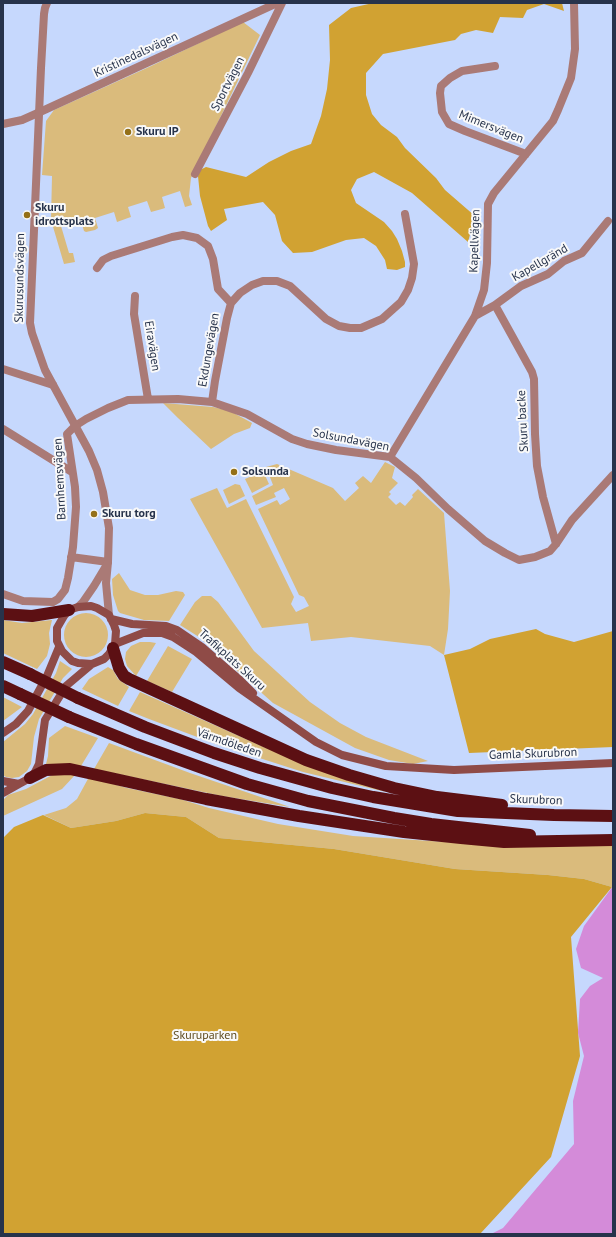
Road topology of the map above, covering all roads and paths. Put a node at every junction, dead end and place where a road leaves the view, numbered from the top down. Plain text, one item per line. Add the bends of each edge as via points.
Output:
1 (277, 3) edge
2 (282, 3) edge
3 (574, 3) edge
4 (45, 5) edge
5 (495, 66) dead end
6 (40, 112) junction
7 (3, 124) edge
8 (526, 154) junction
9 (195, 174) dead end
10 (405, 214) dead end
11 (608, 221) dead end
12 (97, 268) dead end
13 (135, 296) dead end
14 (231, 303) junction
15 (495, 305) junction
16 (475, 316) junction
17 (3, 369) edge
18 (53, 385) junction
19 (148, 399) junction
20 (212, 402) junction
21 (75, 426) junction
22 (3, 429) edge
23 (390, 457) junction
24 (72, 472) junction
25 (613, 475) edge
26 (556, 544) junction
27 (71, 557) junction
28 (108, 562) junction
29 (3, 594) edge
30 (73, 608) junction
31 (3, 614) edge
32 (110, 617) junction
33 (164, 630) junction
34 (114, 646) junction
35 (59, 647) junction
36 (3, 662) edge
37 (92, 664) junction
38 (3, 686) edge
39 (3, 732) edge
40 (613, 763) edge
41 (454, 770) joint
42 (3, 781) edge
43 (24, 781) junction
44 (3, 793) edge
45 (458, 805) junction
46 (613, 816) edge
47 (461, 833) junction
48 (613, 840) edge

1 - 6 street, Kristinedalsvägen
2 - 9 street, Sportvägen
3 - 8 street, Kapellvägen via 575,49 571,78 553,121
4 - 6 street, Skurusundsvägen
5 - 8 street, Mimersvägen via 462,71 450,78 441,86 442,112 449,124
6 - 7 street, Kristinedalsvägen via 22,120
6 - 18 street, Skurusundsvägen via 30,323 41,362
8 - 16 street, Kapellvägen via 488,204 484,290
10 - 14 street, Ekdungevägen via 414,264 412,278 401,302 382,319 362,328 339,326 326,319 290,286 277,281 263,281 252,285
11 - 15 street, Kapellgränd via 582,253 564,261 548,274 521,286
12 - 14 street, Ekdungevägen via 103,260 111,256 172,237 183,235 197,238 208,246 218,289
13 - 19 street, Eiravägen via 134,314
14 - 20 street, Ekdungevägen
15 - 16 street, Kapellgränd
15 - 26 street, Skuru backe via 534,379 538,466 543,497
16 - 23 street, Kapellvägen
17 - 18 street
18 - 21 street, Skurusundsvägen
19 - 20 street, Solsundavägen
19 - 21 street, Solsundavägen via 128,400
20 - 23 street, Solsundavägen via 246,414 292,439 307,444
21 - 24 street, Barnhemsvägen via 67,434
21 - 28 street, Skurusundsvägen via 89,451 103,492 109,528
22 - 24 street
23 - 26 street, Solsundavägen via 416,478 448,510 505,554 519,560 535,557 550,551
24 - 27 street, Barnhemsvägen via 76,508
25 - 26 street, Solsundavägen via 572,520
27 - 28 street
27 - 29 street, Barnhemsvägen via 65,590 58,599 40,603 23,601
28 - 30 street, Skurusundsvägen via 83,602
28 - 32 street, Skurusundsvägen via 106,583
30 - 31 highway via 32,616
30 - 32 main road, Trafikplats Skuru via 90,606
30 - 35 main road via 64,616 58,628
32 - 33 main road, Trafikplats Skuru
32 - 34 main road via 116,631
33 - 34 main road, Trafikplats Skuru via 142,633
33 - 41 main road, Trafikplats Skuru via 202,647 266,707 316,742 342,755 386,766
34 - 37 main road, Trafikplats Skuru via 104,659
34 - 45 highway via 119,668 129,679 306,760 349,775 437,797
35 - 37 main road via 72,661
35 - 39 main road via 28,711 16,724
36 - 45 highway, Värmdöleden, bridge via 145,727 274,772 373,797
37 - 43 main road, Trafikplats Skuru via 66,686 45,720 39,764 35,772
38 - 47 highway, bridge via 83,723 247,784 308,801
40 - 41 main road, Gamla Skurubron
42 - 43 main road
43 - 44 main road
43 - 47 highway via 46,770 78,770 206,799 292,815 404,832
45 - 46 highway, Skurubron via 554,815
47 - 48 highway via 504,842

